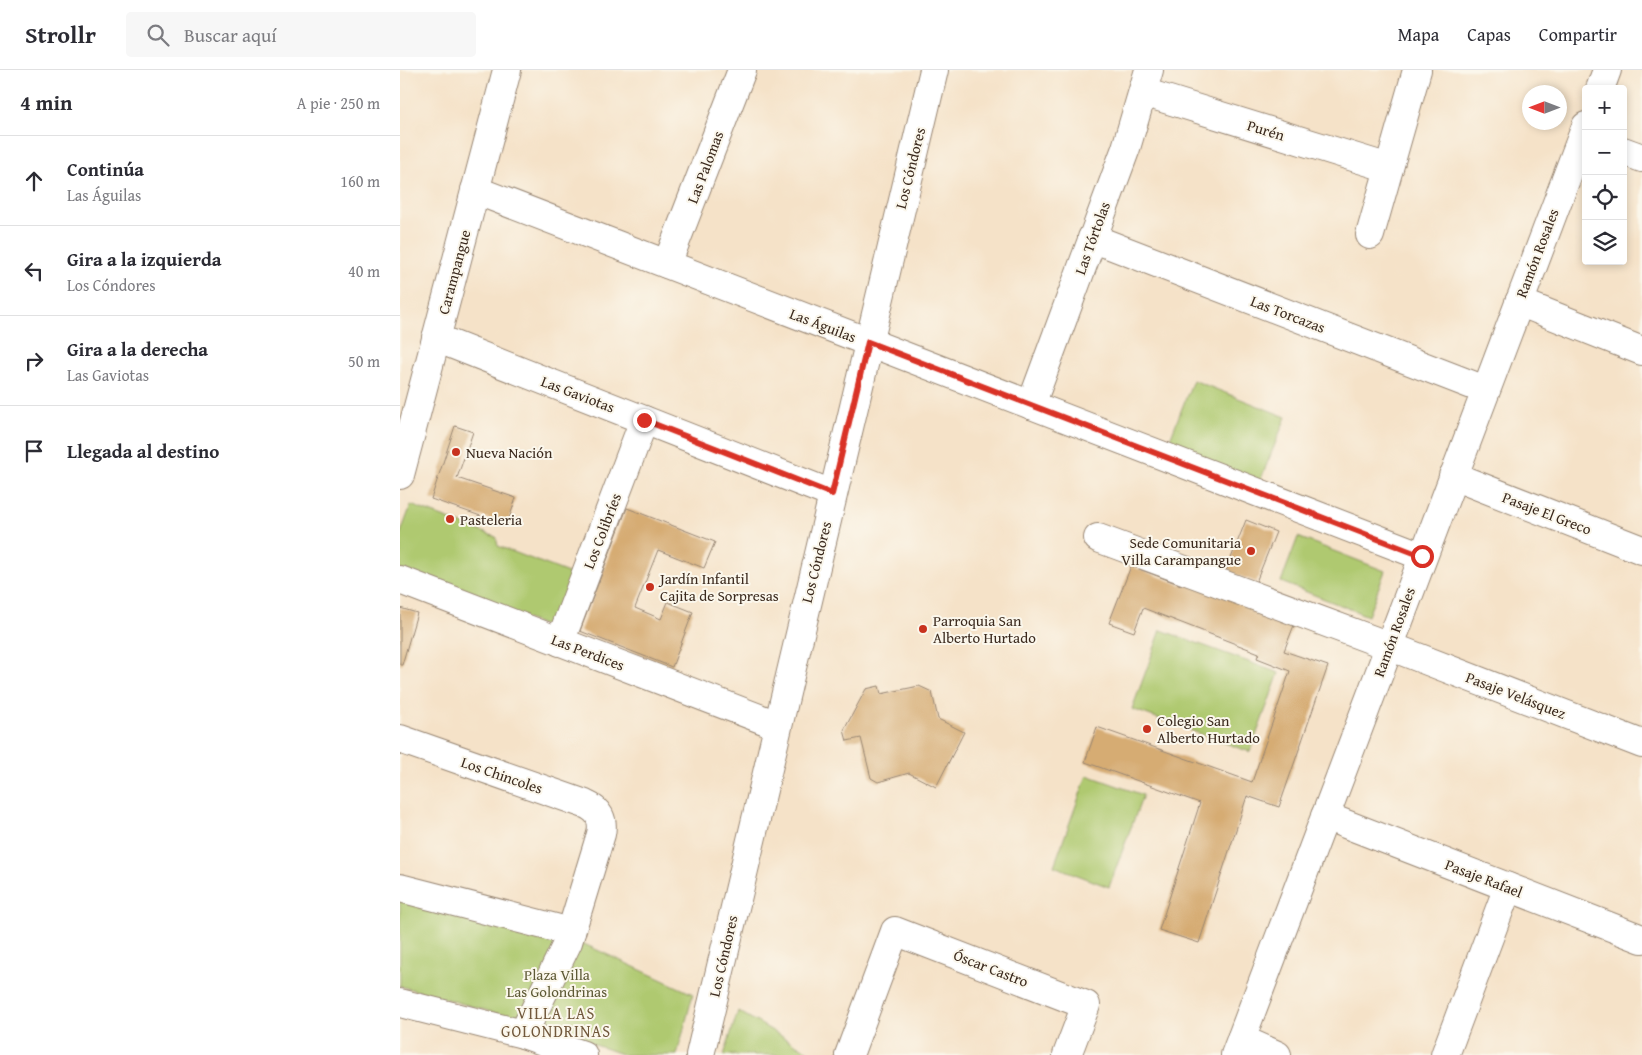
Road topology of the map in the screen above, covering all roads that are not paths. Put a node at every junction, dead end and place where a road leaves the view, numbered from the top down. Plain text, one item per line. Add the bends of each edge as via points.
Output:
1 (506, 70) edge
2 (742, 70) edge
3 (934, 70) edge
4 (1417, 70) edge
5 (1607, 70) edge
6 (1146, 81) edge
7 (1601, 85) edge
8 (1582, 141) edge
9 (1627, 152) edge
10 (1642, 158) edge
11 (1389, 168) junction
12 (475, 190) junction
13 (1370, 235) dead end
14 (1092, 238) junction
15 (667, 264) junction
16 (1519, 302) junction
17 (436, 338) junction
18 (868, 342) junction
19 (1642, 351) edge
20 (1485, 390) junction
21 (1031, 405) junction
22 (644, 420) junction
23 (400, 475) edge
24 (1453, 476) junction
25 (832, 494) junction
26 (1098, 538) dead end
27 (1642, 550) edge
28 (1422, 556) junction
29 (400, 580) edge
30 (560, 642) junction
31 (1389, 646) junction
32 (777, 725) junction
33 (400, 739) edge
34 (1642, 744) edge
35 (1325, 816) junction
36 (1508, 887) junction
37 (400, 888) edge
38 (571, 932) junction
39 (1642, 939) edge
40 (400, 1003) edge
41 (523, 1034) junction
42 (1238, 1047) edge
43 (549, 1049) edge
44 (583, 1055) edge
45 (700, 1055) edge
46 (849, 1055) edge
47 (1067, 1055) edge
48 (1277, 1055) edge
49 (1445, 1055) edge

1 - 12 street, Carampangue
2 - 15 street, Las Palomas
3 - 18 street, Los Cóndores
4 - 11 street
5 - 7 street
6 - 11 street, Purén
6 - 14 street, Las Tórtolas via 1126,148
8 - 16 street, Ramón Rosales
9 - 10 street
11 - 13 street
12 - 15 street, Las Águilas
12 - 17 street, Carampangue
14 - 20 street, Las Torcazas
14 - 21 street, Las Tórtolas
15 - 18 street, Las Águilas
16 - 19 street
16 - 20 street, Ramón Rosales
17 - 22 street, Las Gaviotas
17 - 23 street, Carampangue
18 - 21 street, Las Águilas
18 - 25 street, Los Cóndores
20 - 24 street, Ramón Rosales
21 - 28 street, Las Águilas
22 - 25 street, Las Gaviotas
22 - 30 street, Los Colibríes
24 - 27 street, Pasaje El Greco
24 - 28 street, Ramón Rosales
25 - 32 street, Los Cóndores
26 - 31 street, Pasaje Velásquez
28 - 31 street, Ramón Rosales
29 - 30 street, Las Perdices
30 - 32 street, Las Perdices
31 - 34 street, Pasaje Velásquez
31 - 35 street, Ramón Rosales
32 - 45 street, Los Cóndores
33 - 38 street, Los Chincoles via 586,804 600,815 601,834
35 - 36 street, Pasaje Rafael
35 - 42 street, Ramón Rosales
36 - 39 street, Pasaje Rafael
36 - 49 street
37 - 38 street
38 - 41 street
40 - 41 street
41 - 43 street
42 - 48 street
43 - 44 street
46 - 47 street, Óscar Castro via 895,931 1086,1005

